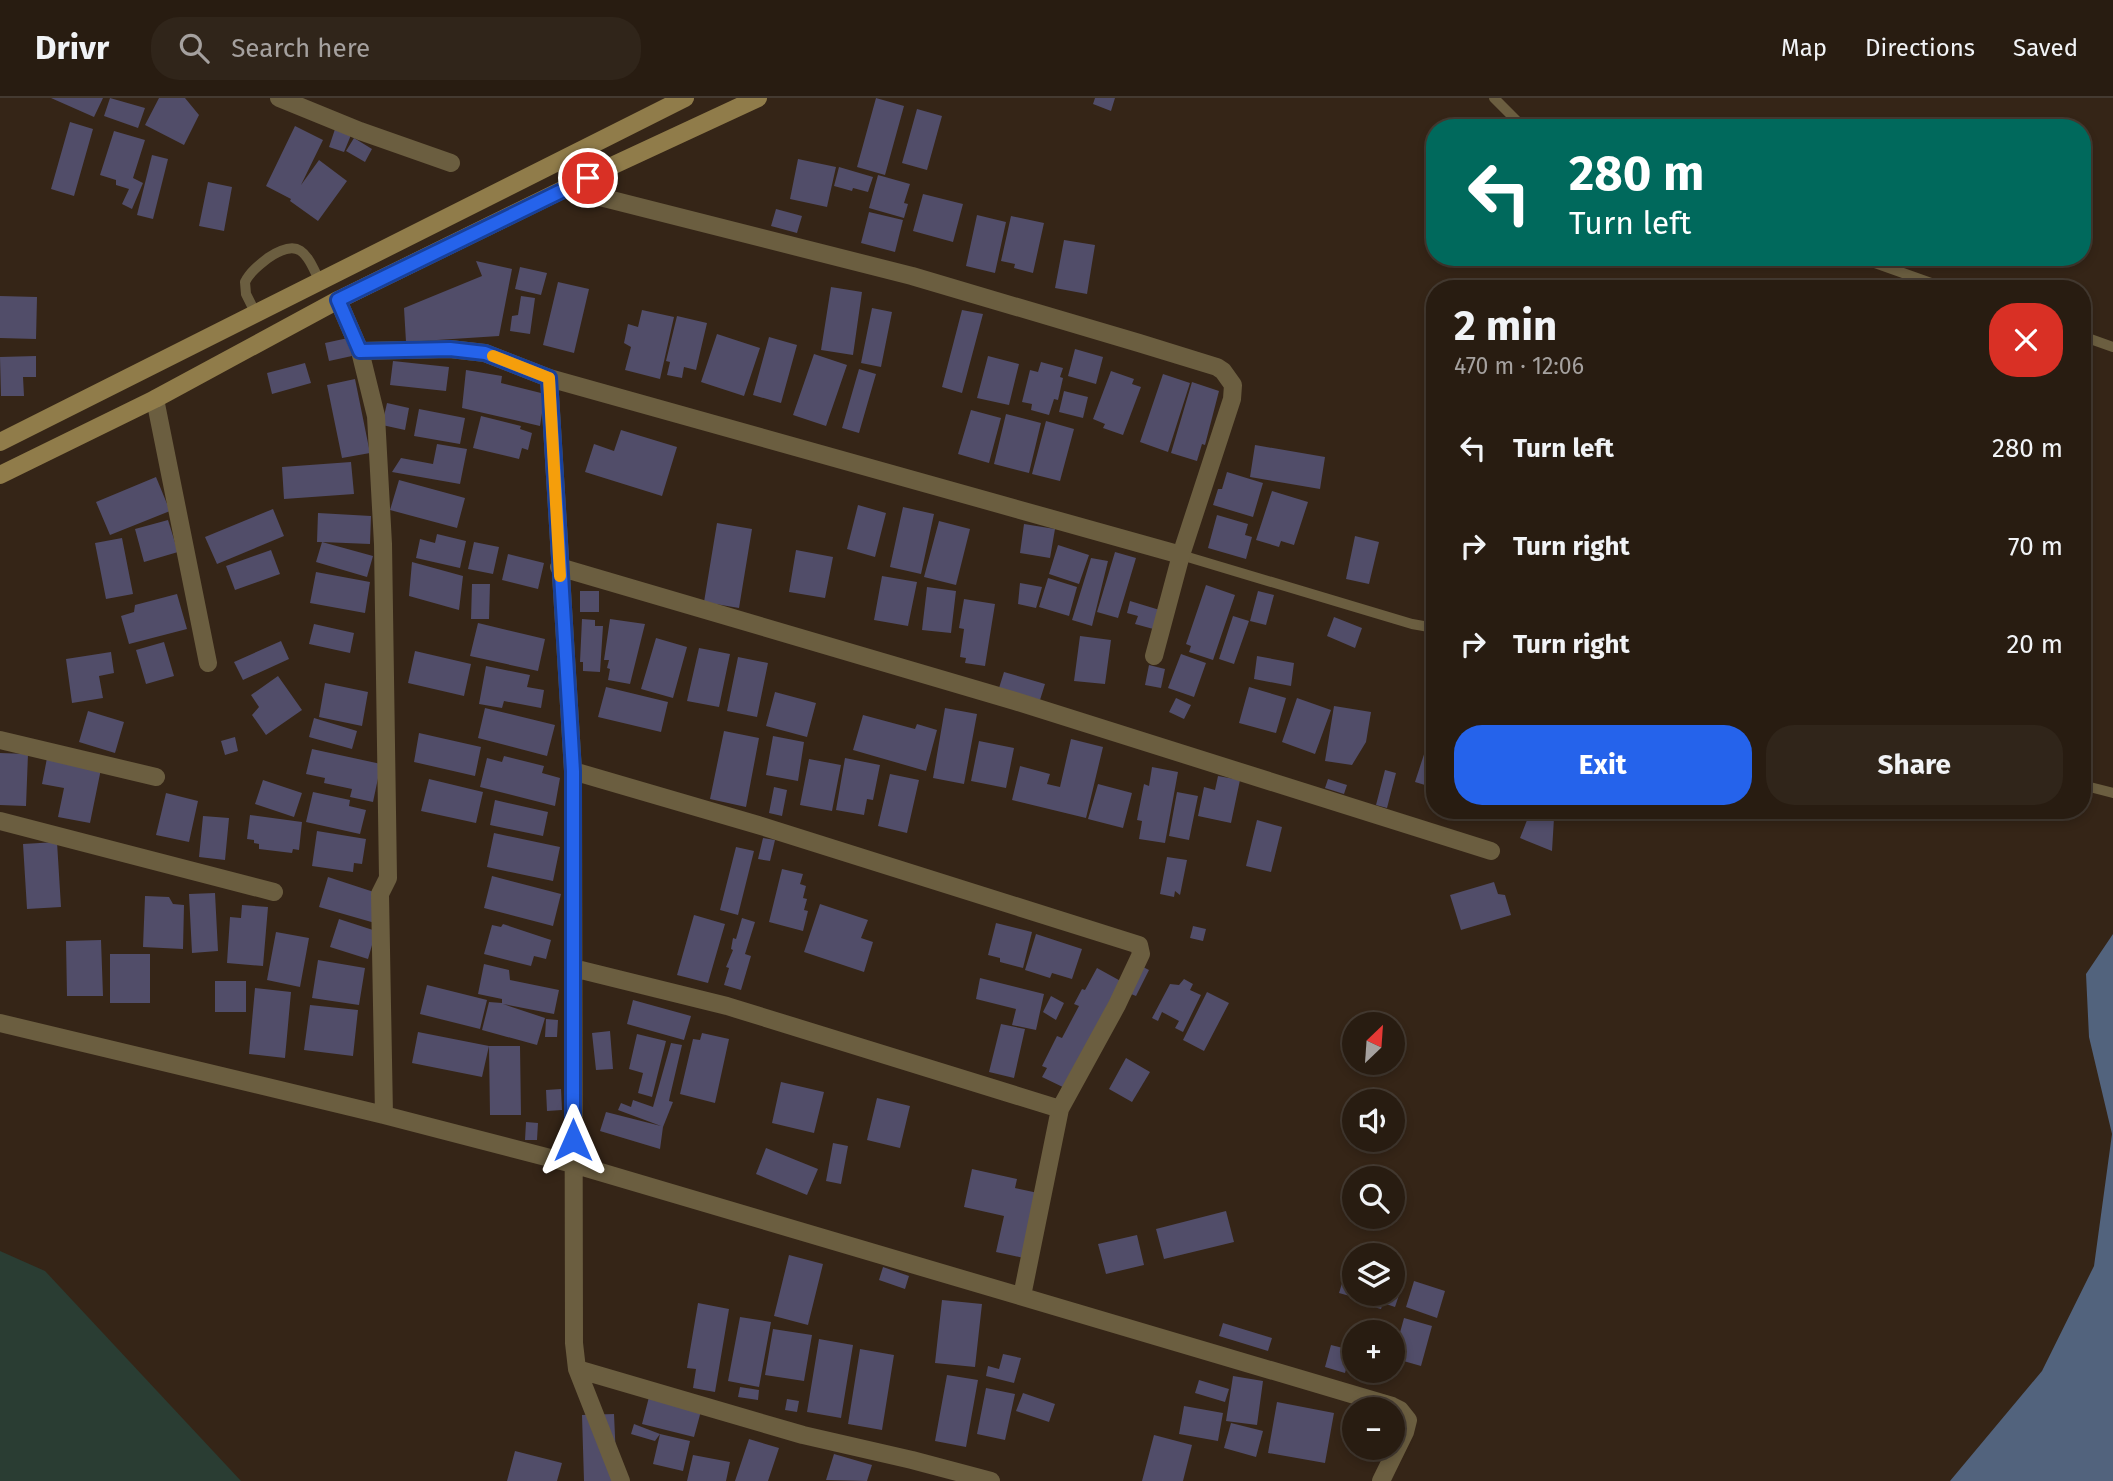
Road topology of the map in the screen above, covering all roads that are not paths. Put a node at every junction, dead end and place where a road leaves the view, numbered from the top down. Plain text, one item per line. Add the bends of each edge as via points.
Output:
1 (279, 98) edge
2 (685, 98) edge
3 (758, 98) edge
4 (1494, 98) edge
5 (1515, 119) edge
6 (451, 163) dead end
7 (573, 185) junction
8 (1883, 266) edge
9 (319, 280) junction
10 (1923, 280) edge
11 (338, 300) junction
12 (255, 312) junction
13 (2091, 339) edge
14 (2113, 347) edge
15 (360, 351) junction
16 (549, 378) junction
17 (155, 399) junction
18 (0, 442) edge
19 (0, 475) edge
20 (1181, 555) junction
21 (559, 568) junction
22 (1426, 626) edge
23 (1154, 656) dead end
24 (208, 663) dead end
25 (0, 740) edge
26 (573, 771) junction
27 (156, 777) dead end
28 (2091, 787) edge
29 (2113, 793) edge
30 (0, 821) edge
31 (1491, 850) dead end
32 (274, 892) dead end
33 (573, 968) junction
34 (0, 1023) edge
35 (1060, 1109) junction
36 (384, 1115) junction
37 (573, 1164) junction
38 (1022, 1296) junction
39 (577, 1369) junction
40 (621, 1481) edge
41 (991, 1481) edge
42 (1381, 1481) edge

1 - 6 street
2 - 9 main road
3 - 7 main road
4 - 5 lane
7 - 11 main road
7 - 20 street via 596,196 912,276 1217,367 1233,386 1232,399
8 - 10 lane
9 - 12 main road
9 - 12 lane via 308,257 293,247 285,248 245,282
11 - 15 street
11 - 17 main road
12 - 18 main road
13 - 14 lane
15 - 16 street via 485,353
15 - 36 street via 376,416 383,544 388,878 380,894
16 - 20 street
16 - 21 street
17 - 19 main road
17 - 24 street
20 - 22 lane
20 - 23 street
21 - 26 street
21 - 31 street via 1015,701
25 - 27 street
26 - 33 street
26 - 35 street via 1139,945 1141,954 1122,995
28 - 29 lane
30 - 32 street
33 - 35 street via 727,1006
33 - 37 street
34 - 36 street
35 - 38 street
36 - 37 street
37 - 38 street
37 - 39 street
38 - 42 street via 1400,1410 1408,1420 1405,1432
39 - 40 street
39 - 41 street via 803,1435

